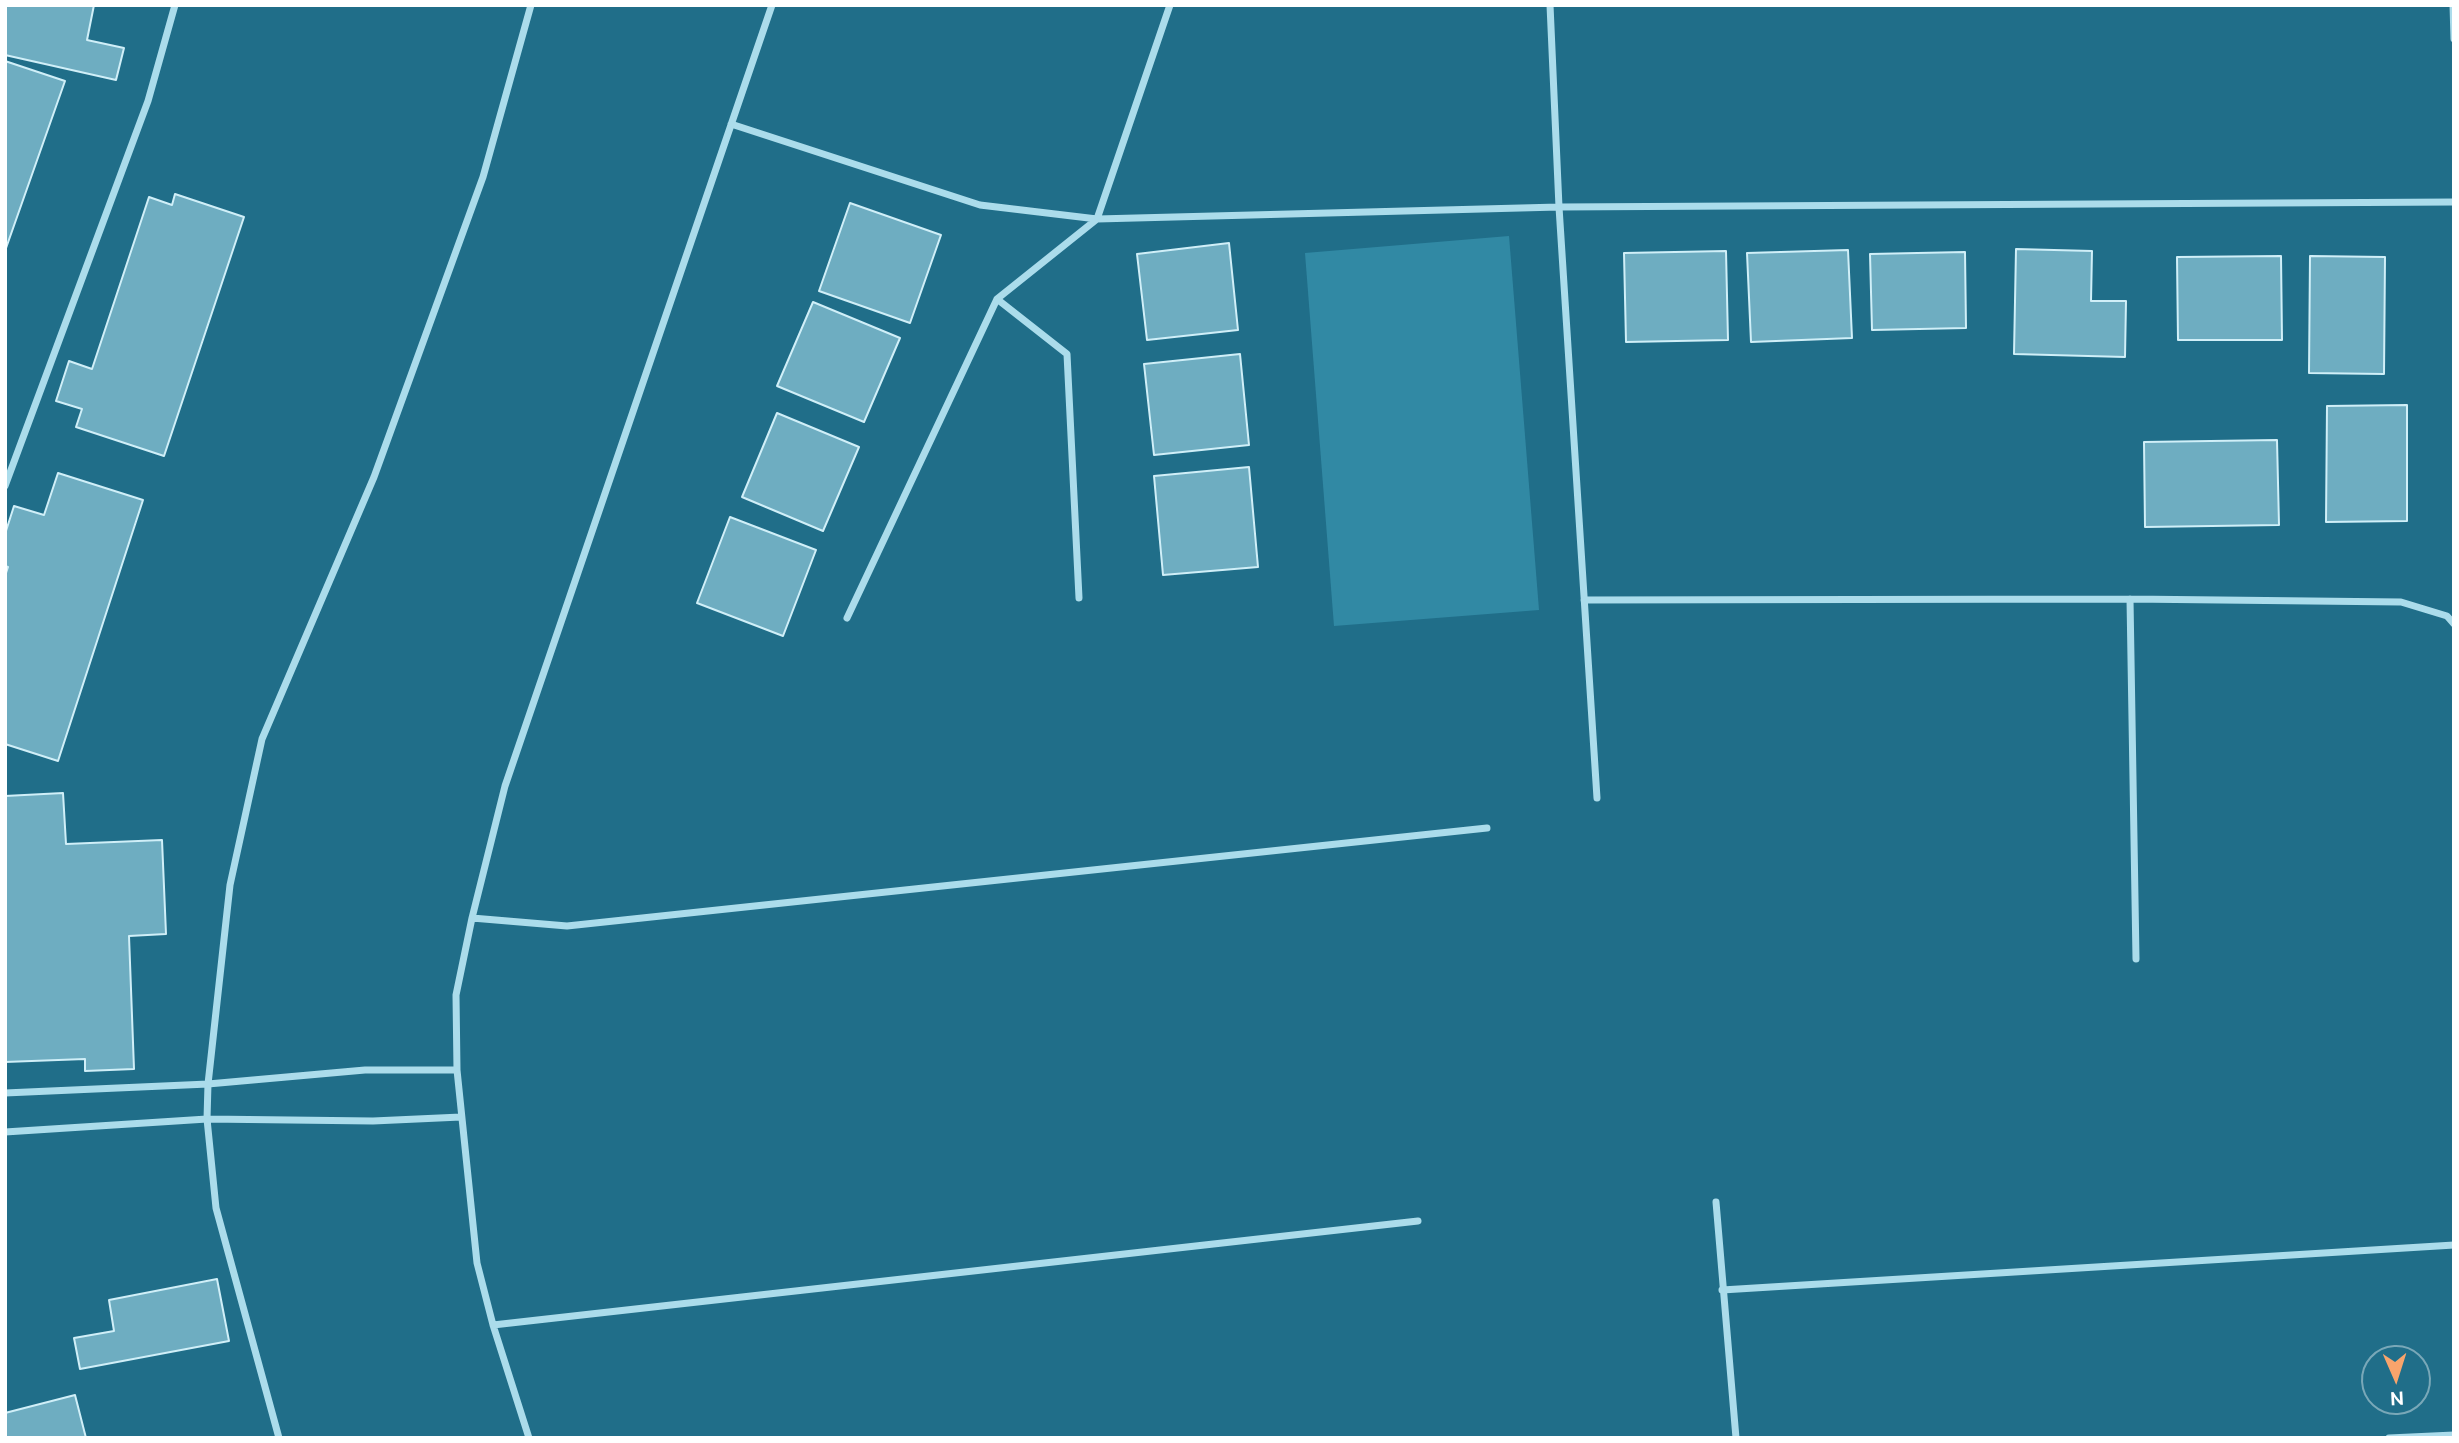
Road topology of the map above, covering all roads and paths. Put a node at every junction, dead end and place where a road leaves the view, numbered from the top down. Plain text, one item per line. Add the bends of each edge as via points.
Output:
1 (175, 5) edge
2 (531, 5) edge
3 (772, 5) edge
4 (1170, 5) edge
5 (1550, 5) edge
6 (2453, 5) edge
7 (2454, 39) edge
8 (731, 124) junction
9 (2454, 202) edge
10 (1559, 207) junction
11 (1097, 219) junction
12 (997, 299) junction
13 (5, 486) edge
14 (1079, 598) dead end
15 (2130, 599) junction
16 (1584, 600) junction
17 (847, 618) dead end
18 (2454, 624) edge
19 (1597, 798) dead end
20 (1487, 828) dead end
21 (472, 918) junction
22 (2136, 959) dead end
23 (457, 1070) junction
24 (208, 1084) junction
25 (5, 1093) edge
26 (461, 1117) junction
27 (207, 1119) junction
28 (5, 1132) edge
29 (1716, 1202) dead end
30 (1418, 1221) dead end
31 (2454, 1245) edge
32 (1722, 1290) junction
33 (493, 1325) junction
34 (2454, 1434) edge
35 (279, 1438) edge
36 (528, 1438) edge
37 (1736, 1438) edge
38 (2389, 1438) edge

1 - 13 street via 148,102
2 - 24 street via 483,177 374,477 262,739 230,885
3 - 8 street
4 - 11 street
5 - 10 street
6 - 7 street
8 - 11 street via 980,205
8 - 21 street via 505,786
9 - 10 street
10 - 11 street
10 - 16 street
11 - 12 street
12 - 14 street via 1067,354
12 - 17 street
15 - 16 street
15 - 18 street via 2401,602 2447,616
15 - 22 street
16 - 19 street
20 - 21 street via 568,926
21 - 23 street via 456,995
23 - 24 street via 365,1070
23 - 26 street
24 - 25 street
24 - 27 street
26 - 27 street
26 - 33 street via 477,1263
27 - 28 street
27 - 35 street via 216,1208
29 - 32 street
30 - 33 street
31 - 32 street
32 - 37 street
33 - 36 street
34 - 38 street

